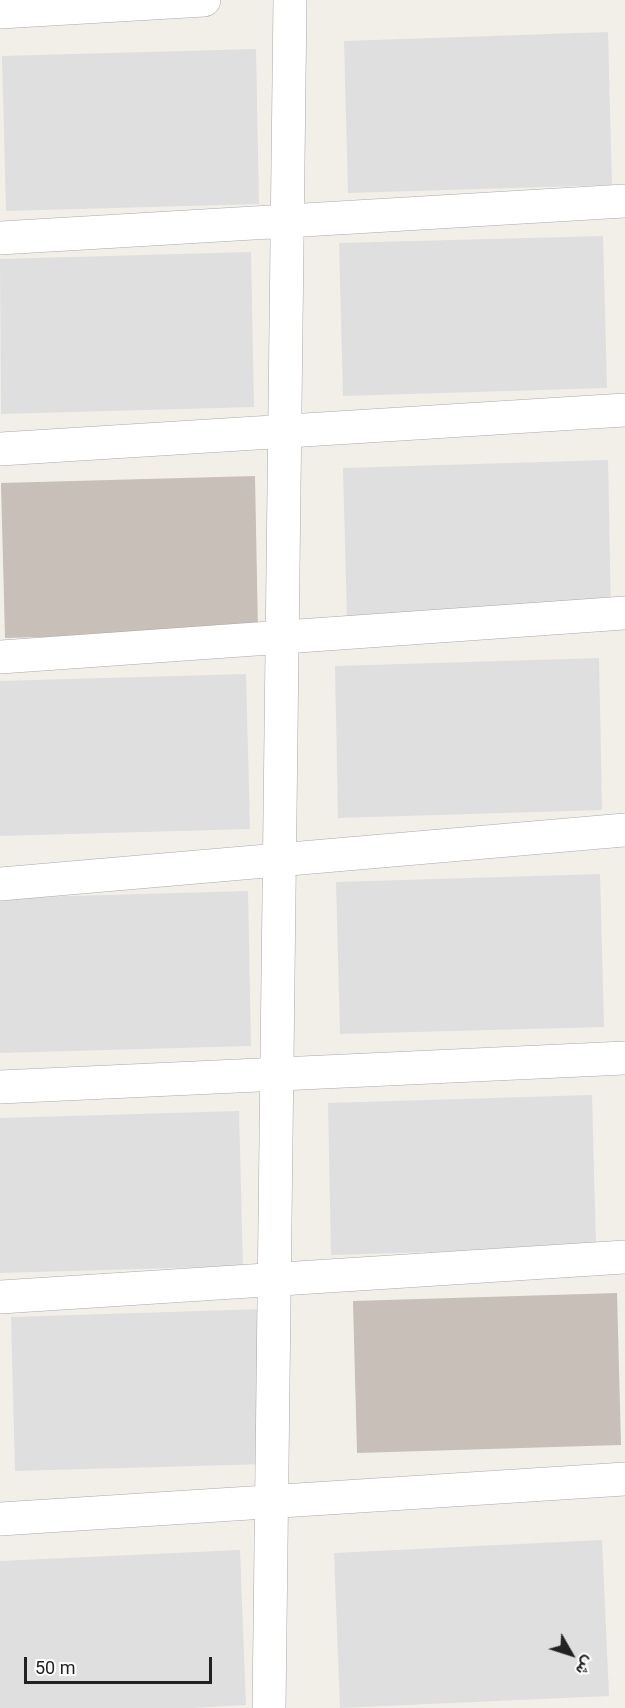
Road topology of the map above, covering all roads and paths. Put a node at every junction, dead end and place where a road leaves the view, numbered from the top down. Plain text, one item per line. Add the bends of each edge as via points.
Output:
1 (204, 0) edge
2 (290, 0) edge
3 (0, 12) edge
4 (625, 201) edge
5 (287, 221) junction
6 (0, 238) edge
7 (625, 410) edge
8 (285, 432) junction
9 (0, 449) edge
10 (625, 613) edge
11 (282, 638) junction
12 (0, 657) edge
13 (625, 830) edge
14 (280, 860) junction
15 (0, 884) edge
16 (625, 1058) edge
17 (277, 1074) junction
18 (0, 1087) edge
19 (625, 1257) edge
20 (274, 1280) junction
21 (0, 1297) edge
22 (625, 1479) edge
23 (272, 1502) junction
24 (0, 1519) edge
25 (269, 1708) edge

1 - 3 street
2 - 5 street
4 - 5 street
5 - 6 street
5 - 8 street
7 - 8 street
8 - 9 street
8 - 11 street
10 - 11 street
11 - 12 street
11 - 14 street
13 - 14 street
14 - 15 street
14 - 17 street
16 - 17 street
17 - 18 street
17 - 20 street
19 - 20 street
20 - 21 street
20 - 23 street
22 - 23 street
23 - 24 street
23 - 25 street

